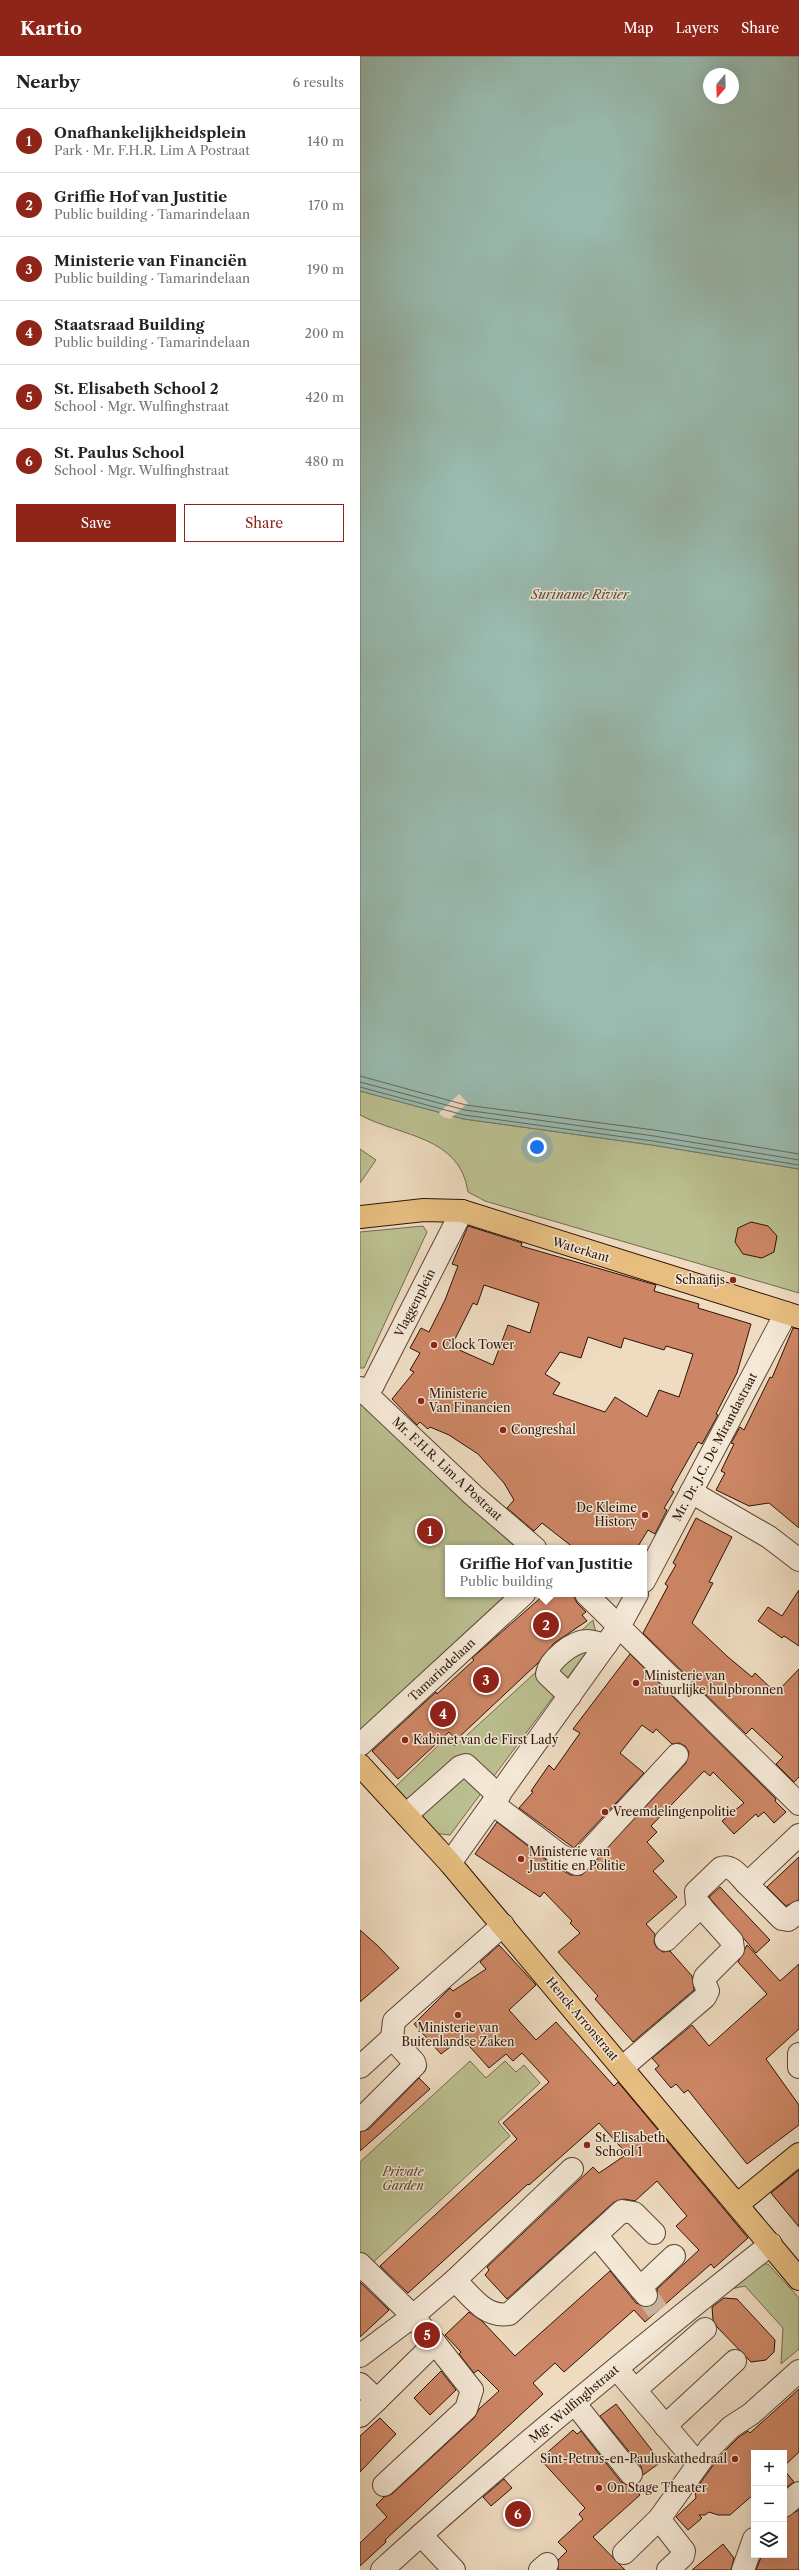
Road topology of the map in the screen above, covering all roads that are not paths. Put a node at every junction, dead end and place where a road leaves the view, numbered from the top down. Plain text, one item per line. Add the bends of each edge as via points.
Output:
1 (462, 1211) junction
2 (360, 1217) edge
3 (792, 1315) edge
4 (363, 1391) edge
5 (691, 1492) junction
6 (531, 1545) edge
7 (799, 1560) edge
8 (647, 1575) edge
9 (521, 1597) edge
10 (589, 1597) edge
11 (635, 1597) edge
12 (620, 1625) junction
13 (606, 1645) junction
14 (570, 1696) junction
15 (360, 1745) edge
16 (677, 1755) dead end
17 (361, 1769) edge
18 (496, 1800) junction
19 (799, 1804) edge
20 (406, 1815) junction
21 (799, 1835) edge
22 (450, 1863) junction
23 (747, 1884) junction
24 (702, 1906) junction
25 (799, 1912) edge
26 (503, 1925) junction
27 (666, 1940) dead end
28 (392, 2038) junction
29 (799, 2054) edge
30 (360, 2067) edge
31 (623, 2067) junction
32 (799, 2067) edge
33 (360, 2120) edge
34 (799, 2154) edge
35 (572, 2169) dead end
36 (738, 2204) junction
37 (654, 2233) dead end
38 (596, 2235) junction
39 (771, 2244) junction
40 (674, 2256) dead end
41 (360, 2264) edge
42 (799, 2279) edge
43 (455, 2280) junction
44 (653, 2305) junction
45 (413, 2316) junction
46 (705, 2329) dead end
47 (435, 2344) junction
48 (360, 2356) edge
49 (735, 2361) dead end
50 (616, 2369) junction
51 (799, 2371) edge
52 (360, 2384) edge
53 (635, 2390) junction
54 (377, 2400) junction
55 (575, 2404) junction
56 (360, 2416) edge
57 (665, 2426) junction
58 (697, 2463) junction
59 (631, 2474) dead end
60 (384, 2485) dead end
61 (799, 2493) edge
62 (787, 2503) edge
63 (660, 2519) junction
64 (420, 2535) junction
65 (751, 2547) edge
66 (624, 2553) dead end
67 (382, 2570) edge
68 (454, 2570) edge
69 (668, 2570) edge
70 (743, 2570) edge

1 - 2 main road, Waterkant via 424,1210
1 - 3 main road, Waterkant
1 - 4 street, Vlaggenplein via 373,1385
3 - 5 street, Mr. Dr. J.C. De Mirandastraat
4 - 6 street, Mr. F.H.R. Lim A Postraat via 473,1495
5 - 7 street via 769,1537
5 - 8 street, Mr. Dr. J.C. De Mirandastraat
9 - 15 street, Tamarindelaan
10 - 12 street
11 - 12 street
12 - 13 street
12 - 19 street
13 - 14 street
13 - 14 street via 587,1641 580,1643 550,1664 547,1674
14 - 18 street
16 - 18 street via 577,1864 560,1855
17 - 20 main road, Henck Arronstraat
18 - 20 street via 466,1765 460,1767
18 - 22 street
20 - 22 main road, Henck Arronstraat
21 - 23 street
22 - 26 main road, Henck Arronstraat
23 - 24 street via 730,1867 721,1868 696,1892 695,1897
23 - 25 street via 782,1919 788,1920
24 - 27 street
24 - 31 street via 732,1942 733,1949 705,1977 708,1991 705,1997
26 - 28 street via 394,2021
26 - 31 main road, Henck Arronstraat
28 - 30 street
28 - 33 street via 414,2065
29 - 32 street
31 - 36 main road, Henck Arronstraat
34 - 36 main road
35 - 43 street
36 - 39 main road, Henck Arronstraat
37 - 38 street via 634,2213 622,2211
38 - 43 street via 509,2314 500,2316 481,2307
38 - 44 street
39 - 42 main road, Henck Arronstraat
39 - 44 street, Mgr. Wulfinghstraat
40 - 44 street
41 - 45 street
43 - 45 street
44 - 50 street, Mgr. Wulfinghstraat
45 - 47 street
45 - 48 street
46 - 53 street
47 - 54 street
47 - 60 street via 472,2390 471,2397 466,2409
49 - 57 street
50 - 53 street
50 - 55 street, Mgr. Wulfinghstraat
51 - 58 street via 751,2414 731,2427
52 - 54 street
53 - 57 street
54 - 56 street
55 - 59 street
55 - 64 street, Mgr. Wulfinghstraat
57 - 58 street
58 - 63 street
61 - 62 street
63 - 66 street
63 - 69 street via 684,2551 683,2556
64 - 67 street, Mgr. Wulfinghstraat
64 - 68 street
65 - 70 street

